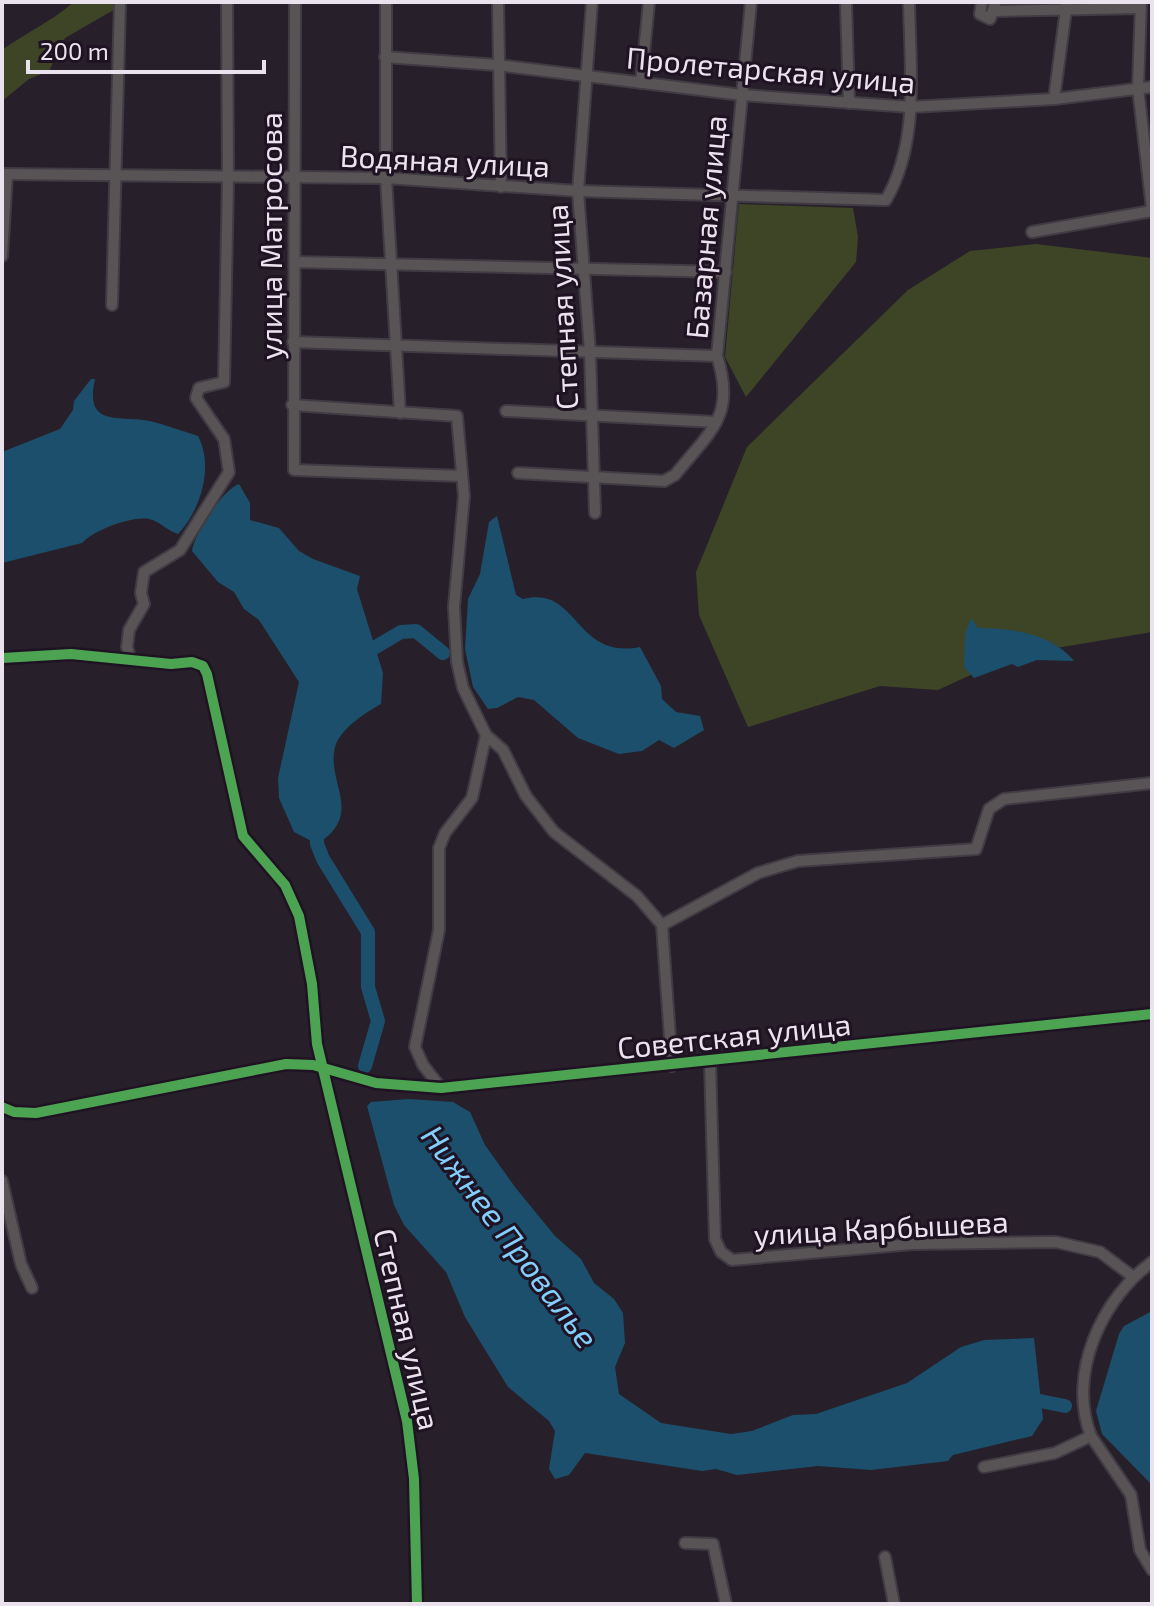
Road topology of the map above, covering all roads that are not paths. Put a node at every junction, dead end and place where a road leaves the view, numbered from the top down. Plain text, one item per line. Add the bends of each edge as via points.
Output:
1 (120, 2) edge
2 (227, 2) edge
3 (295, 2) edge
4 (386, 2) edge
5 (498, 2) edge
6 (592, 2) edge
7 (649, 2) edge
8 (751, 2) edge
9 (846, 2) edge
10 (909, 2) edge
11 (982, 2) edge
12 (1140, 5) edge
13 (1066, 6) edge
14 (995, 7) edge
15 (385, 57) junction
16 (497, 65) junction
17 (585, 76) junction
18 (641, 83) junction
19 (1152, 87) edge
20 (1138, 88) junction
21 (742, 95) junction
22 (1054, 99) junction
23 (849, 103) junction
24 (911, 107) junction
25 (4, 174) edge
26 (116, 175) junction
27 (386, 178) junction
28 (228, 179) junction
29 (295, 179) junction
30 (501, 187) junction
31 (578, 191) junction
32 (732, 196) junction
33 (1152, 210) edge
34 (1032, 232) dead end
35 (2, 256) edge
36 (295, 262) junction
37 (391, 264) junction
38 (585, 271) junction
39 (726, 272) junction
40 (112, 305) dead end
41 (293, 342) junction
42 (398, 346) junction
43 (590, 352) junction
44 (717, 356) junction
45 (292, 405) junction
46 (506, 411) dead end
47 (400, 413) junction
48 (592, 418) junction
49 (716, 422) junction
50 (518, 473) dead end
51 (462, 476) junction
52 (593, 477) junction
53 (595, 513) dead end
54 (2, 658) edge
55 (130, 658) junction
56 (486, 735) junction
57 (1152, 783) edge
58 (662, 925) junction
59 (1152, 1014) edge
60 (710, 1062) junction
61 (672, 1066) junction
62 (323, 1068) junction
63 (441, 1088) junction
64 (2, 1107) edge
65 (2, 1181) edge
66 (1152, 1262) edge
67 (1132, 1276) junction
68 (32, 1288) dead end
69 (1091, 1436) junction
70 (984, 1467) dead end
71 (685, 1543) dead end
72 (885, 1557) dead end
73 (1152, 1570) edge
74 (417, 1604) edge
75 (726, 1604) edge
76 (894, 1604) edge

1 - 26 street
2 - 28 street
3 - 29 street, улица Матросова
4 - 15 street
5 - 16 street
6 - 17 street, Степная улица
7 - 18 street
8 - 21 street, Базарная улица
9 - 23 street
10 - 24 street
11 - 14 street via 984,19 990,19
12 - 13 street
12 - 20 street
13 - 14 street
13 - 22 street
15 - 16 street, Пролетарская улица
15 - 27 street
16 - 17 street, Пролетарская улица
16 - 30 street
17 - 18 street, Пролетарская улица
17 - 31 street, Степная улица
18 - 21 street, Пролетарская улица
19 - 20 street, Пролетарская улица
20 - 22 street, Пролетарская улица
20 - 33 street
21 - 23 street, Пролетарская улица
21 - 32 street, Базарная улица
22 - 24 street, Пролетарская улица
23 - 24 street, Пролетарская улица
24 - 32 street, Водяная улица via 907,147 886,200
25 - 26 street, Водяная улица
25 - 35 street
26 - 28 street, Водяная улица
26 - 40 street
27 - 29 street, Водяная улица
27 - 30 street, Водяная улица
27 - 37 street
28 - 29 street, Водяная улица
28 - 55 street via 224,382 199,388 196,398 224,439 229,472 180,550 146,568 144,604 126,640
29 - 36 street, улица Матросова
30 - 31 street, Водяная улица
31 - 32 street, Водяная улица
31 - 38 street, Степная улица
32 - 39 street, Базарная улица
33 - 34 street
36 - 37 street
36 - 41 street, улица Матросова
37 - 38 street
37 - 42 street
38 - 39 street
38 - 43 street, Степная улица
39 - 44 street, Базарная улица
41 - 42 street
41 - 45 street, улица Матросова
42 - 43 street
42 - 47 street
43 - 44 street
43 - 48 street, Степная улица
44 - 49 street, Базарная улица via 726,388
45 - 47 street
45 - 51 street, улица Матросова via 294,470
46 - 48 street
47 - 51 street via 457,416
48 - 49 street
48 - 52 street, Степная улица
49 - 52 street, Базарная улица via 675,475 664,481
50 - 52 street
51 - 56 street via 454,607 457,662 463,688
52 - 53 street, Степная улица
54 - 55 street, Степная улица
55 - 62 street, Степная улица via 192,662 207,674 243,836 285,885 299,916
56 - 58 street via 503,750 526,796 554,832 637,896
56 - 63 street via 472,798 445,833 438,860 439,930 415,1047
57 - 58 street via 1004,799 989,809 976,849 798,861 758,873
58 - 61 street
59 - 60 street, Советская улица
60 - 61 street, Советская улица
60 - 67 street, улица Карбышева via 715,1239 732,1260 912,1244 1056,1242 1100,1252
61 - 63 street, Советская улица
62 - 63 street, Советская улица via 376,1083
62 - 64 street via 286,1064 36,1113
62 - 74 street, Степная улица via 407,1421
65 - 68 street via 21,1264
66 - 67 street
67 - 69 street via 1110,1306 1088,1360 1083,1403
69 - 70 street via 1055,1453
69 - 73 street via 1131,1495 1140,1550
71 - 75 street via 713,1544
72 - 76 street

